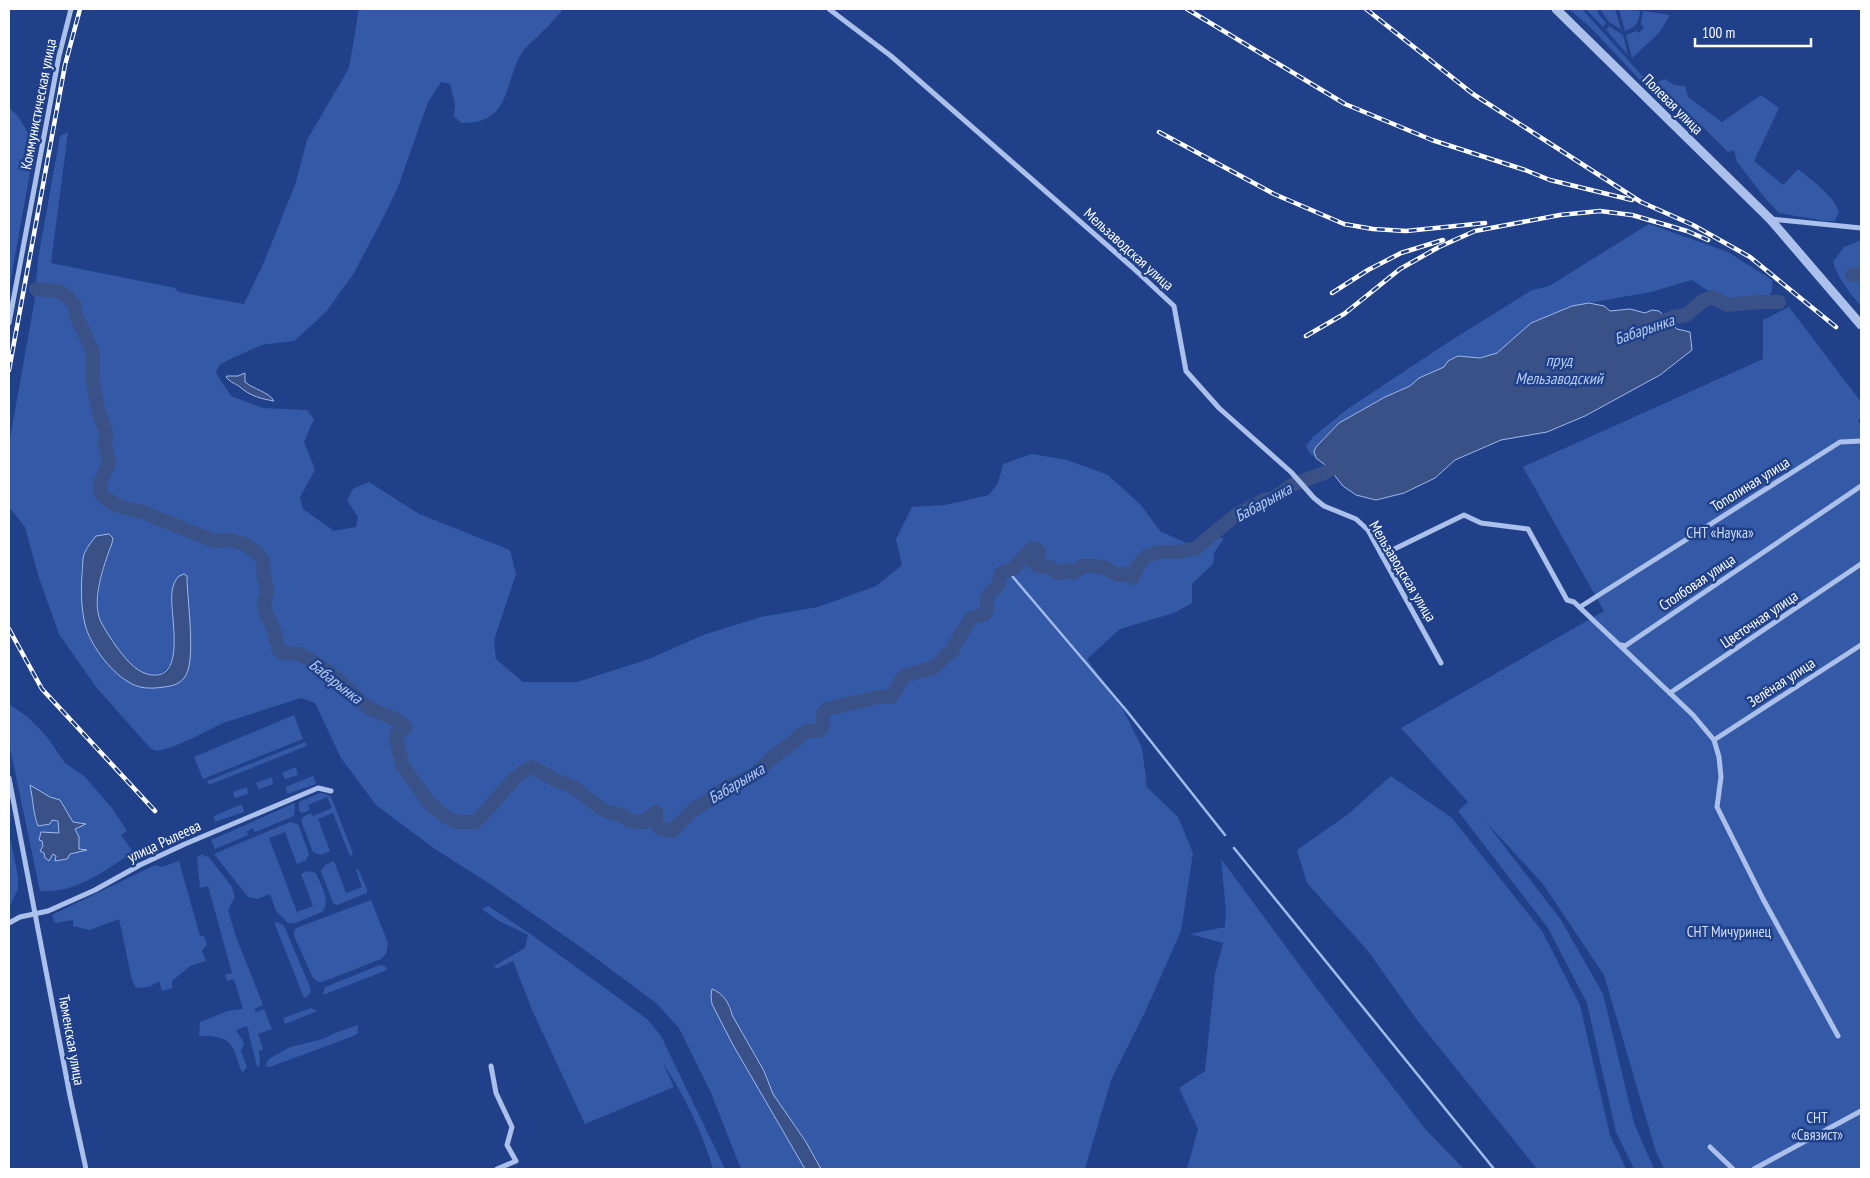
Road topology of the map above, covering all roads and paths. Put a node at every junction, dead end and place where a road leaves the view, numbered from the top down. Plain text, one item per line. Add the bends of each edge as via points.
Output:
1 (71, 9) edge
2 (828, 9) edge
3 (1556, 9) edge
4 (1770, 219) junction
5 (1861, 228) edge
6 (9, 323) edge
7 (1861, 325) edge
8 (1861, 440) edge
9 (1861, 486) edge
10 (1382, 555) junction
11 (1861, 564) edge
12 (1580, 607) junction
13 (1620, 644) junction
14 (1861, 645) edge
15 (1441, 663) dead end
16 (1670, 693) junction
17 (1714, 740) junction
18 (9, 778) edge
19 (332, 791) dead end
20 (35, 915) junction
21 (9, 923) edge
22 (1838, 1036) dead end
23 (491, 1066) dead end
24 (1861, 1111) edge
25 (1710, 1147) dead end
26 (86, 1169) edge
27 (498, 1169) edge
28 (1733, 1169) edge
29 (1754, 1169) edge

1 - 6 street, Коммунистическая улица via 59,56
2 - 10 street, Мельзаводская улица via 891,56 1174,306 1186,371 1218,408 1292,472 1324,506 1362,523
3 - 4 street, Полевая улица
4 - 5 street
4 - 7 street, Полевая улица
8 - 12 street, Тополиная улица via 1840,442
9 - 13 street, Столбовая улица via 1625,646
10 - 12 street via 1464,515 1481,523 1528,529 1567,600
10 - 15 street, Мельзаводская улица
11 - 16 street, Цветочная улица
12 - 13 street
13 - 16 street
14 - 17 street, Зелёная улица
16 - 17 street
17 - 22 street via 1721,777 1717,807
18 - 20 street
19 - 20 street, улица Рылеева via 318,788 185,844 95,890
20 - 21 street, улица Рылеева
20 - 26 street, Тюменская улица
23 - 27 street via 496,1093 512,1127 507,1145 516,1161
24 - 29 street
25 - 28 street

